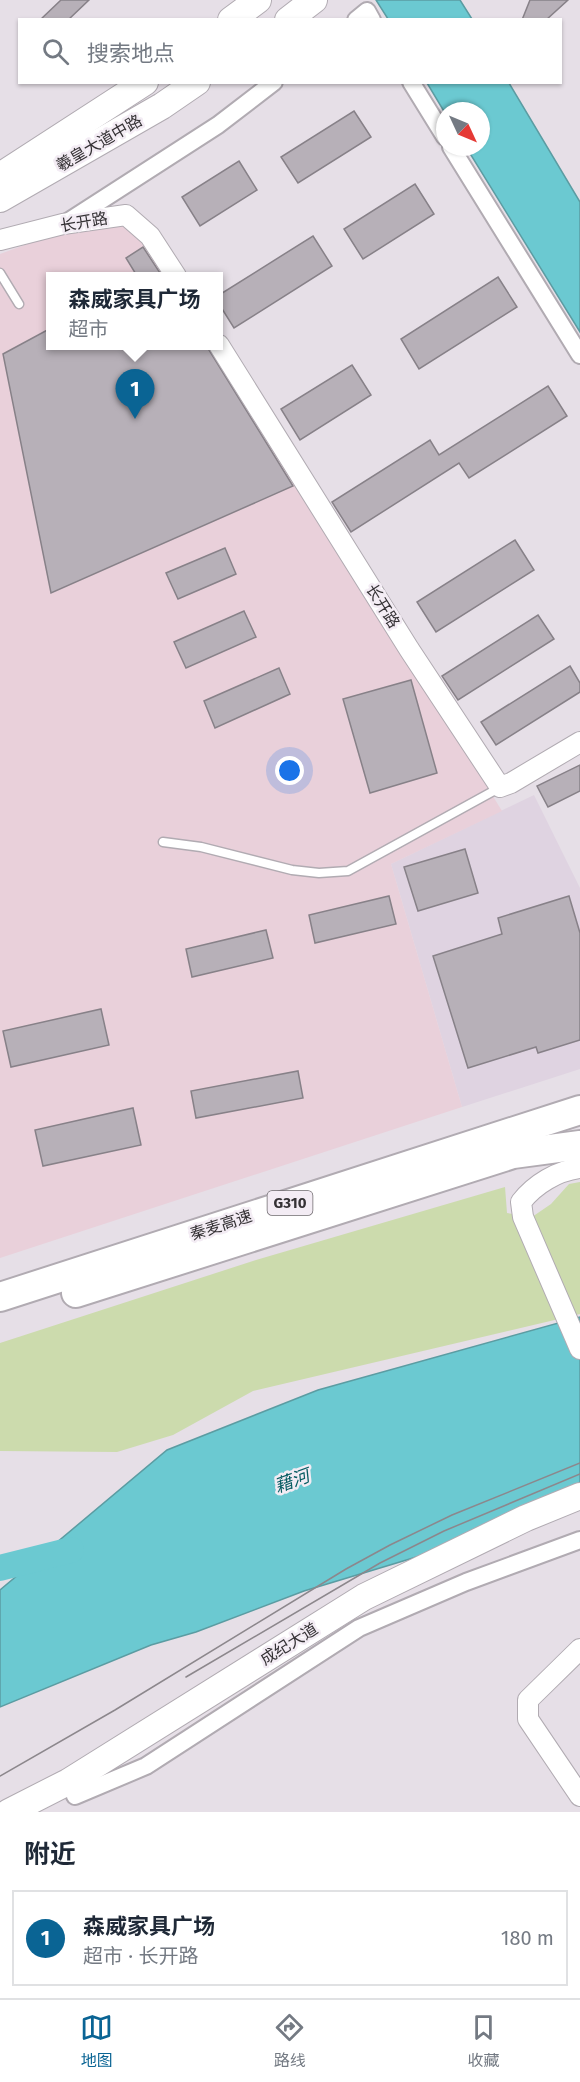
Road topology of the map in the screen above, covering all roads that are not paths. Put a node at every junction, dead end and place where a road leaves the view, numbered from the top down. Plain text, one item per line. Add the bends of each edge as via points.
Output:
1 (258, 0) edge
2 (314, 0) edge
3 (234, 18) edge
4 (291, 18) edge
5 (358, 18) edge
6 (371, 18) edge
7 (142, 84) edge
8 (194, 84) edge
9 (271, 84) edge
10 (412, 84) edge
11 (436, 122) edge
12 (457, 156) edge
13 (0, 176) edge
14 (0, 199) edge
15 (63, 224) junction
16 (0, 240) edge
17 (173, 272) edge
18 (0, 273) edge
19 (19, 304) dead end
20 (222, 350) edge
21 (580, 355) edge
22 (580, 742) edge
23 (500, 787) junction
24 (163, 842) dead end
25 (580, 1110) edge
26 (580, 1145) edge
27 (580, 1168) edge
28 (0, 1297) edge
29 (0, 1317) edge
30 (580, 1349) edge
31 (580, 1496) edge
32 (580, 1513) edge
33 (580, 1540) edge
34 (580, 1649) edge
35 (172, 1725) junction
36 (75, 1796) junction
37 (580, 1796) edge
38 (9, 1812) edge
39 (44, 1812) edge

1 - 3 main road
2 - 4 main road
5 - 6 street via 367,11
7 - 13 main road, 羲皇大道中路
8 - 14 main road, 羲皇大道中路
9 - 15 street via 218,125
10 - 11 street
12 - 21 street
15 - 16 street, 长开路
15 - 17 street, 长开路 via 126,215 150,236
18 - 19 lane
20 - 23 street, 长开路
22 - 23 street
23 - 24 lane via 348,871 292,870
25 - 28 highway, 秦麦高速 / G310
26 - 29 highway, 秦麦高速 / G310 via 513,1154
27 - 30 street via 567,1170 531,1188 521,1202 523,1217
31 - 35 main road, 成纪大道 via 364,1596
32 - 35 main road, 成纪大道 via 372,1606
33 - 36 street via 466,1582 359,1628 146,1766
34 - 37 street via 528,1700 528,1719
35 - 36 main road, 成纪大道
35 - 38 main road, 成纪大道
36 - 39 main road, 成纪大道

